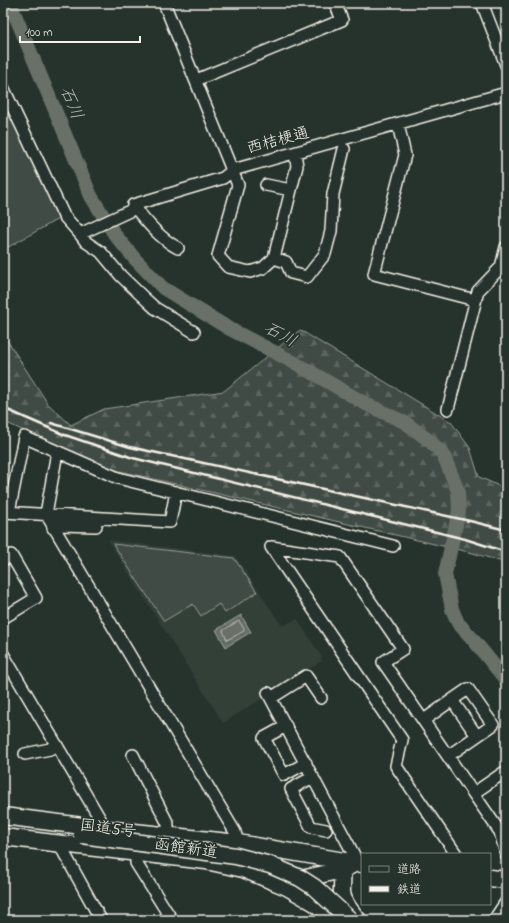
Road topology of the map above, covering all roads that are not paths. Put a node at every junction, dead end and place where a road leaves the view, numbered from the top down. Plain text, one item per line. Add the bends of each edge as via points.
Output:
1 (164, 3) edge
2 (335, 3) edge
3 (482, 3) edge
4 (506, 66) edge
5 (196, 80) junction
6 (3, 87) edge
7 (506, 93) edge
8 (398, 124) junction
9 (344, 149) dead end
10 (294, 153) junction
11 (233, 170) junction
12 (266, 185) dead end
13 (291, 190) junction
14 (136, 208) junction
15 (85, 232) junction
16 (506, 247) edge
17 (178, 248) dead end
18 (274, 258) junction
19 (475, 300) junction
20 (194, 332) dead end
21 (448, 409) dead end
22 (57, 452) junction
23 (176, 492) junction
24 (6, 512) edge
25 (46, 514) junction
26 (96, 526) dead end
27 (53, 528) junction
28 (393, 546) dead end
29 (3, 560) edge
30 (3, 618) edge
31 (3, 654) edge
32 (321, 698) dead end
33 (452, 700) junction
34 (424, 720) junction
35 (286, 726) junction
36 (477, 736) junction
37 (56, 744) junction
38 (25, 754) dead end
39 (133, 755) dead end
40 (448, 756) junction
41 (306, 763) junction
42 (506, 771) edge
43 (313, 777) junction
44 (474, 793) junction
45 (3, 816) edge
46 (3, 826) edge
47 (106, 829) junction
48 (326, 830) dead end
49 (168, 836) junction
50 (3, 837) edge
51 (238, 844) junction
52 (63, 850) dead end
53 (136, 853) junction
54 (303, 853) junction
55 (455, 853) edge
56 (506, 854) edge
57 (353, 866) edge
58 (265, 877) junction
59 (307, 878) junction
60 (491, 878) edge
61 (506, 880) edge
62 (299, 895) junction
63 (506, 902) edge
64 (101, 920) edge
65 (172, 920) edge
66 (325, 920) edge
67 (336, 920) edge
68 (350, 920) edge
69 (358, 920) edge
70 (494, 920) edge

1 - 5 street, 西桔梗通
2 - 5 street via 342,20
3 - 4 street
5 - 11 street, 西桔梗通
6 - 15 street via 64,216
7 - 8 street, 西桔梗通
8 - 10 street, 西桔梗通
8 - 19 street via 405,155 374,274
9 - 18 street via 333,194 331,231 326,254 307,277 291,273 286,262
10 - 11 street, 西桔梗通
10 - 13 street via 297,166
11 - 14 street via 223,178 133,204
11 - 18 street via 238,185 218,256 228,268 250,272 263,268
12 - 13 street
13 - 18 street
14 - 15 street
14 - 17 street via 168,244
15 - 20 street via 86,242 101,252 143,297 155,308
16 - 19 street via 500,267 478,291
19 - 21 street
22 - 23 street via 118,478
22 - 24 street via 24,436
22 - 25 street
23 - 25 street via 170,522
23 - 28 street
24 - 25 street
25 - 27 street
26 - 27 street via 59,525
27 - 51 street via 235,832
29 - 30 street via 11,555 36,598
31 - 37 street
32 - 35 street via 306,676 270,696
33 - 34 street
33 - 36 street
33 - 36 street via 468,689 493,725
34 - 40 street
34 - 55 street via 383,662 403,649 340,557 271,547 402,740 396,766
35 - 41 street
35 - 41 street via 264,738 284,775
36 - 40 street
37 - 38 street via 50,749
37 - 47 street
39 - 49 street via 168,824
40 - 44 street
41 - 43 street
42 - 44 street
43 - 48 street via 292,788 311,827
43 - 57 street via 354,855
44 - 56 street via 500,832
45 - 47 highway, 国道5号
46 - 68 highway, 函館新道, bridge via 236,856 270,865 314,887
47 - 49 highway, 国道5号
49 - 51 highway, 国道5号
50 - 53 highway, 国道5号
51 - 54 highway, 国道5号
52 - 64 street
53 - 58 highway, 国道5号 via 206,861
53 - 65 street via 136,863
54 - 57 highway, 国道5号
54 - 59 highway via 312,863
57 - 59 highway, 国道5号
57 - 69 highway via 341,891 347,906
58 - 59 highway, 国道5号 via 292,881
58 - 62 highway, 国道5号
60 - 61 highway
62 - 66 highway
62 - 67 highway, 国道5号
63 - 70 street

